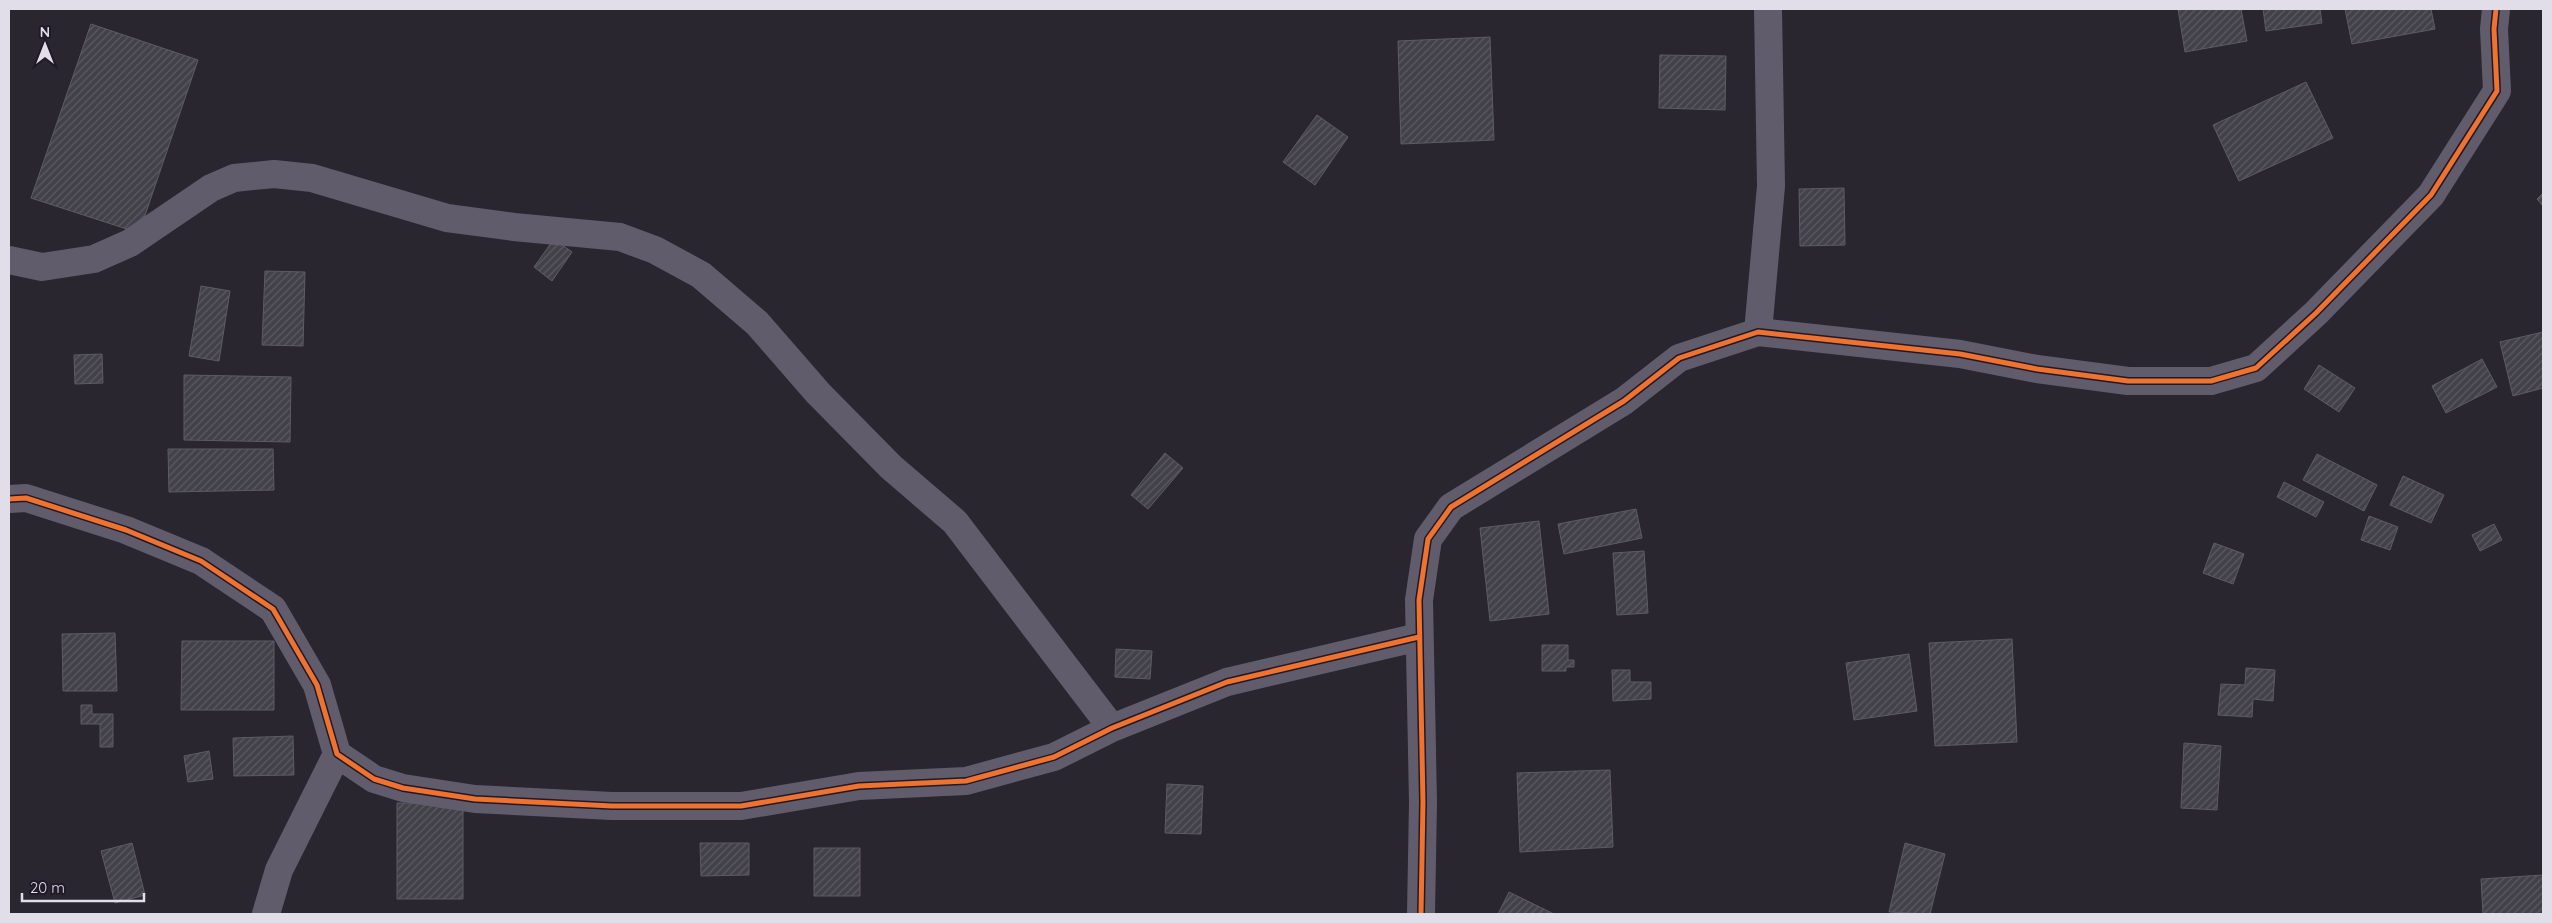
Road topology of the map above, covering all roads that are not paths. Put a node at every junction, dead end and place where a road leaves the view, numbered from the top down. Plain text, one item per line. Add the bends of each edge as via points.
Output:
1 (1768, 9) edge
2 (2496, 9) edge
3 (9, 260) edge
4 (1758, 332) junction
5 (9, 499) edge
6 (1419, 636) junction
7 (1112, 728) junction
8 (337, 754) junction
9 (266, 914) edge
10 (1421, 914) edge

1 - 4 street via 1771,186
2 - 4 street via 2497,91 2431,195 2316,313 2256,368 2211,381 2128,381 2037,369 1960,354
3 - 7 street via 42,267 94,258 130,243 211,188 234,178 274,174 312,178 447,218 620,237 655,250 701,275 757,323 818,393 891,468 955,522
4 - 6 street via 1679,358 1624,401 1451,507 1428,539 1419,600
5 - 8 street via 26,498 126,530 200,561 273,610 317,685
6 - 7 street via 1227,682
6 - 10 street via 1423,802
7 - 8 street via 1054,757 966,780 859,786 741,806 612,806 475,799 403,788 374,778
8 - 9 street via 279,870

